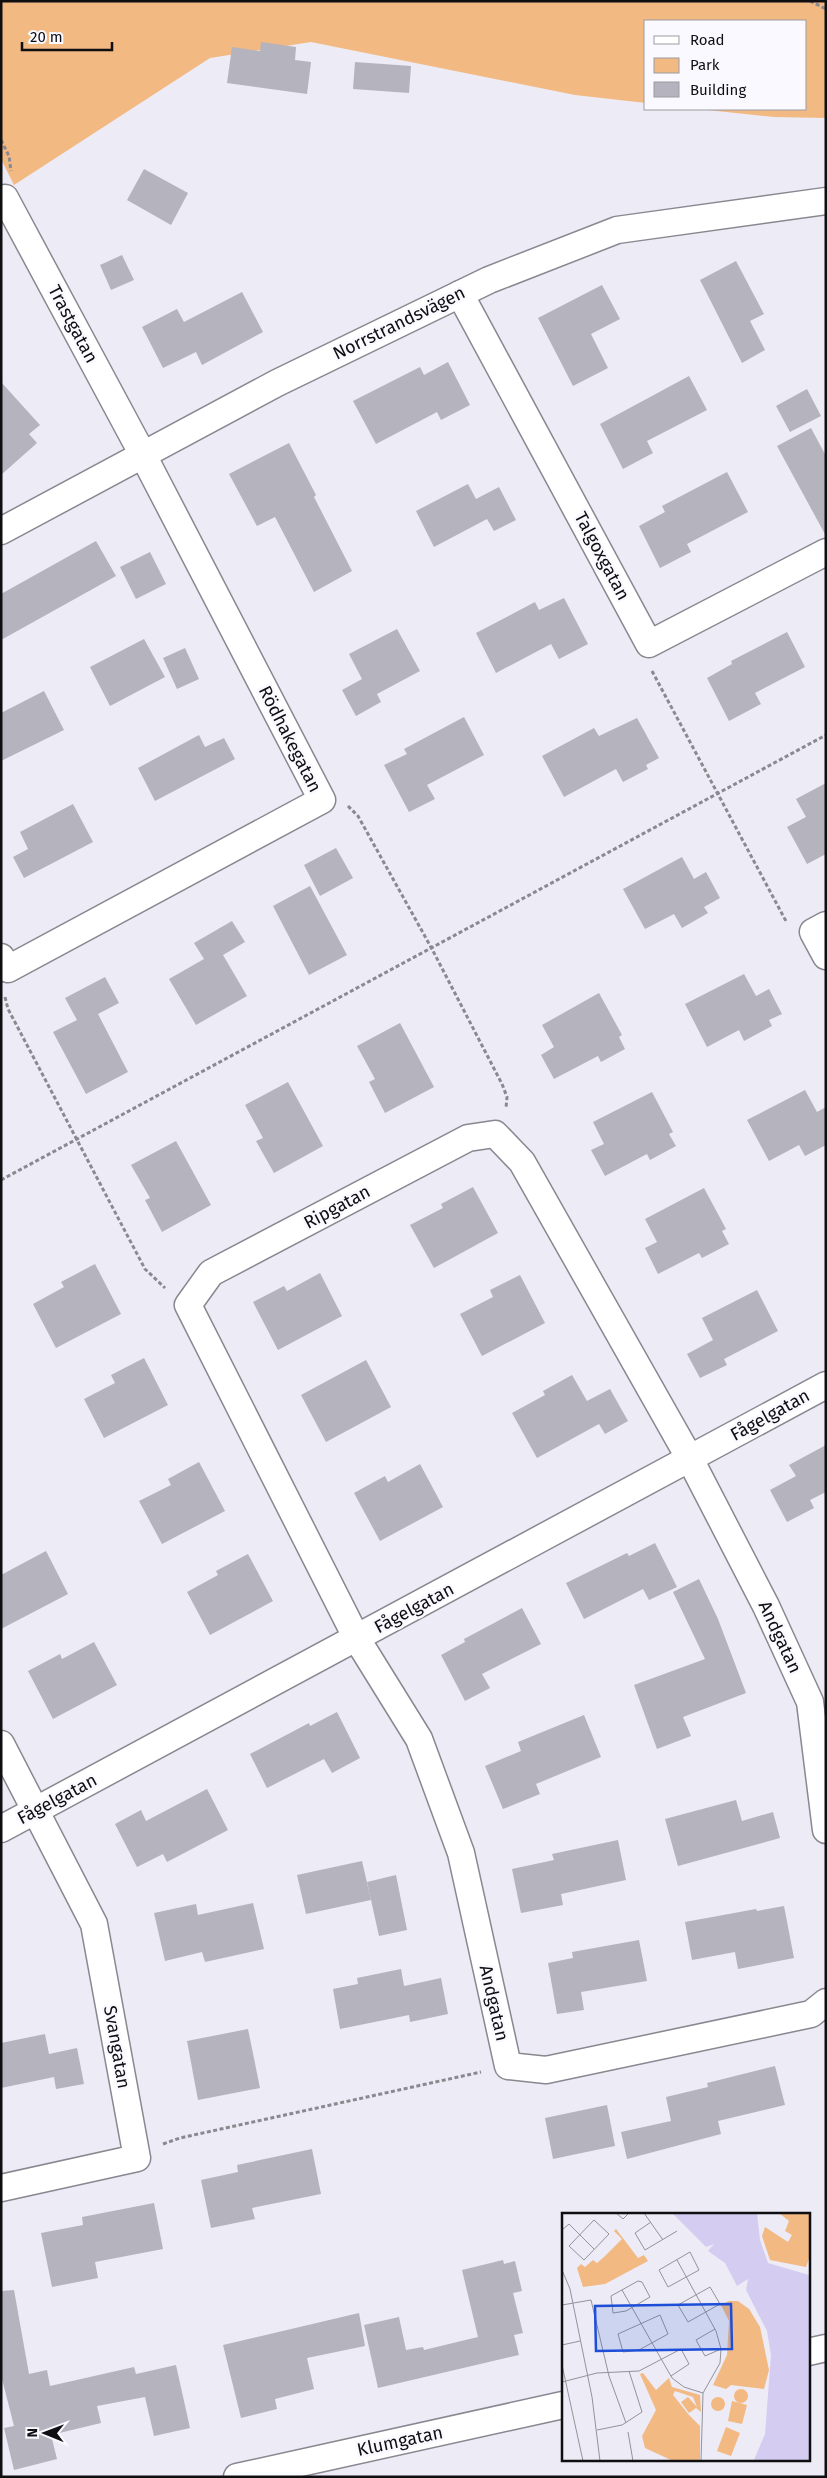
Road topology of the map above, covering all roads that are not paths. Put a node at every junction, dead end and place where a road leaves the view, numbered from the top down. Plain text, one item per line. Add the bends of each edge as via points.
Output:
1 (1, 200) edge
2 (826, 201) edge
3 (460, 294) junction
4 (143, 455) junction
5 (1, 531) edge
6 (826, 552) edge
7 (820, 928) edge
8 (826, 956) edge
9 (5, 963) edge
10 (826, 1385) edge
11 (690, 1459) junction
12 (357, 1639) junction
13 (1, 1744) edge
14 (36, 1810) junction
15 (1, 1829) edge
16 (826, 1830) edge
17 (826, 2002) edge
18 (1, 2188) edge
19 (826, 2348) edge
20 (810, 2352) edge
21 (562, 2405) edge
22 (237, 2477) edge

1 - 4 street, Trastgatan via 6,198
2 - 3 street, Norrstrandsvägen via 617,230
3 - 4 street, Norrstrandsvägen via 277,383
3 - 6 street, Talgoxgatan via 649,644
4 - 5 street, Norrstrandsvägen
4 - 9 street, Rödhakegatan via 322,800
7 - 8 street
10 - 11 street, Fågelgatan
11 - 12 street, Fågelgatan
11 - 12 street, Ripgatan via 522,1162 495,1134 468,1138 211,1273 188,1305
11 - 16 street, Andgatan via 766,1606 810,1702
12 - 14 street, Fågelgatan
12 - 17 street, Andgatan via 419,1739 461,1853 508,2066 546,2070 811,2014
13 - 14 street, Svangatan
14 - 15 street, Fågelgatan
14 - 18 street, Svangatan via 94,1924 137,2158
19 - 20 street
21 - 22 street, Klumgatan

